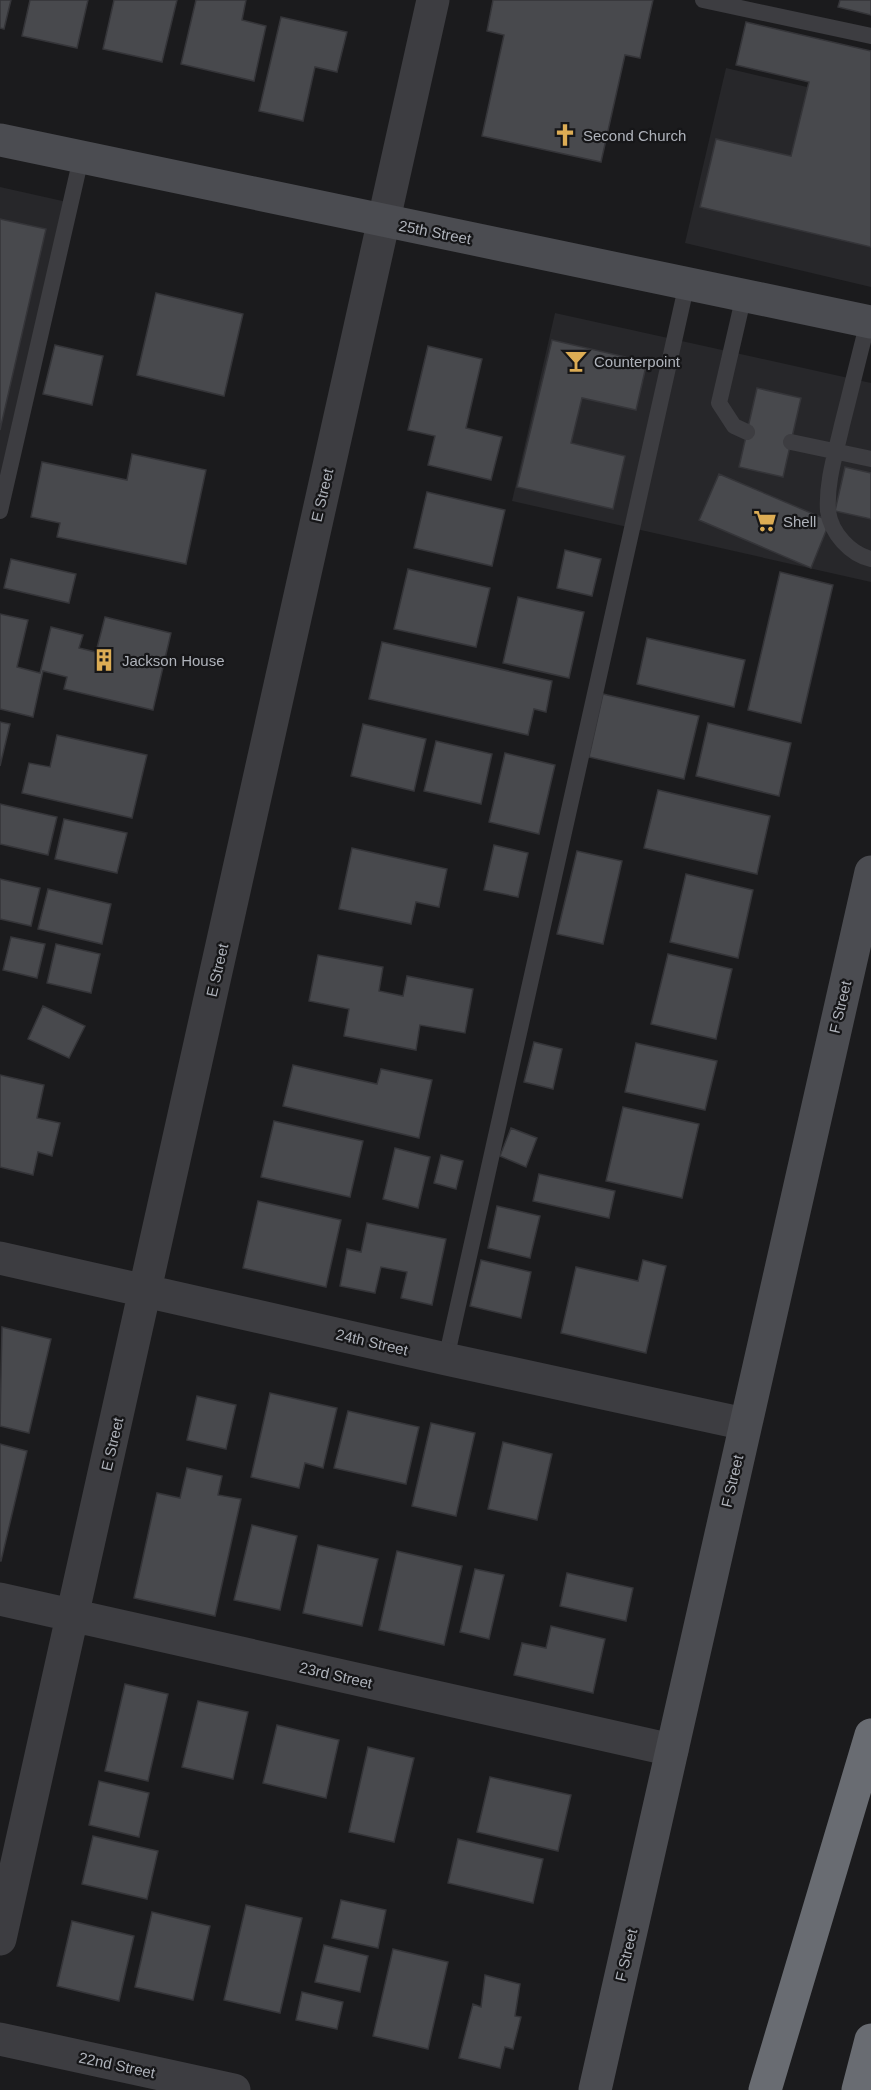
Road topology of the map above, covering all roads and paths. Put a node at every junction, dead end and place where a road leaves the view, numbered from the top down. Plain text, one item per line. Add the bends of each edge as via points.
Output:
1 (433, 0) edge
2 (703, 0) edge
3 (871, 36) edge
4 (0, 140) edge
5 (81, 158) junction
6 (384, 222) junction
7 (687, 283) junction
8 (744, 295) junction
9 (870, 322) edge
10 (747, 432) dead end
11 (791, 442) dead end
12 (836, 451) junction
13 (871, 459) edge
14 (0, 511) edge
15 (871, 559) edge
16 (871, 872) edge
17 (0, 1258) edge
18 (146, 1289) junction
19 (446, 1359) junction
20 (745, 1424) junction
21 (0, 1599) edge
22 (73, 1616) junction
23 (871, 1735) edge
24 (672, 1750) junction
25 (0, 1940) edge
26 (0, 2039) edge
27 (871, 2040) edge
28 (234, 2090) edge
29 (595, 2090) edge
30 (765, 2090) edge
31 (858, 2090) edge

1 - 6 street, E Street
2 - 3 lane
4 - 5 main road, 25th Street
5 - 6 main road, 25th Street
5 - 14 lane
6 - 7 main road, 25th Street
6 - 18 street, E Street
7 - 8 main road, 25th Street
7 - 19 lane
8 - 9 main road, 25th Street
8 - 10 lane via 719,404 734,426
9 - 12 lane
11 - 12 lane
12 - 13 lane
12 - 15 lane via 828,512 849,549
16 - 20 main road, F Street
17 - 18 street, 24th Street
18 - 19 street, 24th Street
18 - 22 street, E Street
19 - 20 street, 24th Street
20 - 24 main road, F Street
21 - 22 street, 23rd Street
22 - 24 street, 23rd Street
22 - 25 street, E Street
23 - 30 highway
24 - 29 main road, F Street
26 - 28 street, 22nd Street
27 - 31 highway

